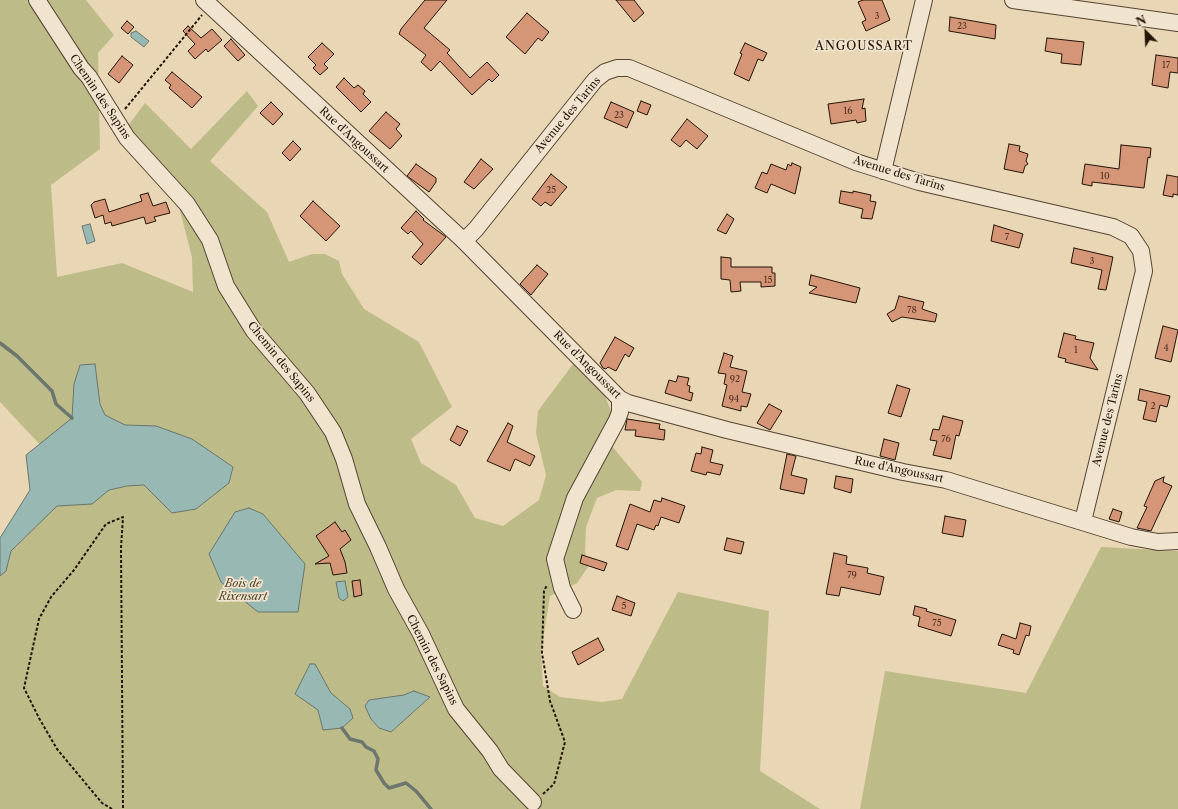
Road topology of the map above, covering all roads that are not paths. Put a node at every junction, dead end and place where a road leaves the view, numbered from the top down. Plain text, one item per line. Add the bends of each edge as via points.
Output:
1 (37, 0) edge
2 (924, 0) edge
3 (1013, 0) edge
4 (207, 3) edge
5 (1178, 23) edge
6 (883, 171) junction
7 (464, 241) junction
8 (620, 399) junction
9 (1082, 521) junction
10 (1178, 541) edge
11 (573, 610) dead end
12 (533, 802) road end

1 - 12 street, Chemin des Sapins via 136,150 187,204 210,240 226,286 254,331 307,393 333,432 357,504 456,709 501,769
2 - 6 street
3 - 5 street
4 - 7 street, Rue d'Angoussart
6 - 7 street, Avenue des Tarins via 629,68 617,68 605,72 595,80
6 - 9 street, Avenue des Tarins via 919,182 1113,227 1131,236 1141,251 1144,271
7 - 8 street, Rue d'Angoussart
8 - 9 street, Rue d'Angoussart via 642,408 720,428 946,480
8 - 11 street via 617,420 576,498 555,559 562,588
9 - 10 street, Rue d'Angoussart via 1131,537 1158,542

